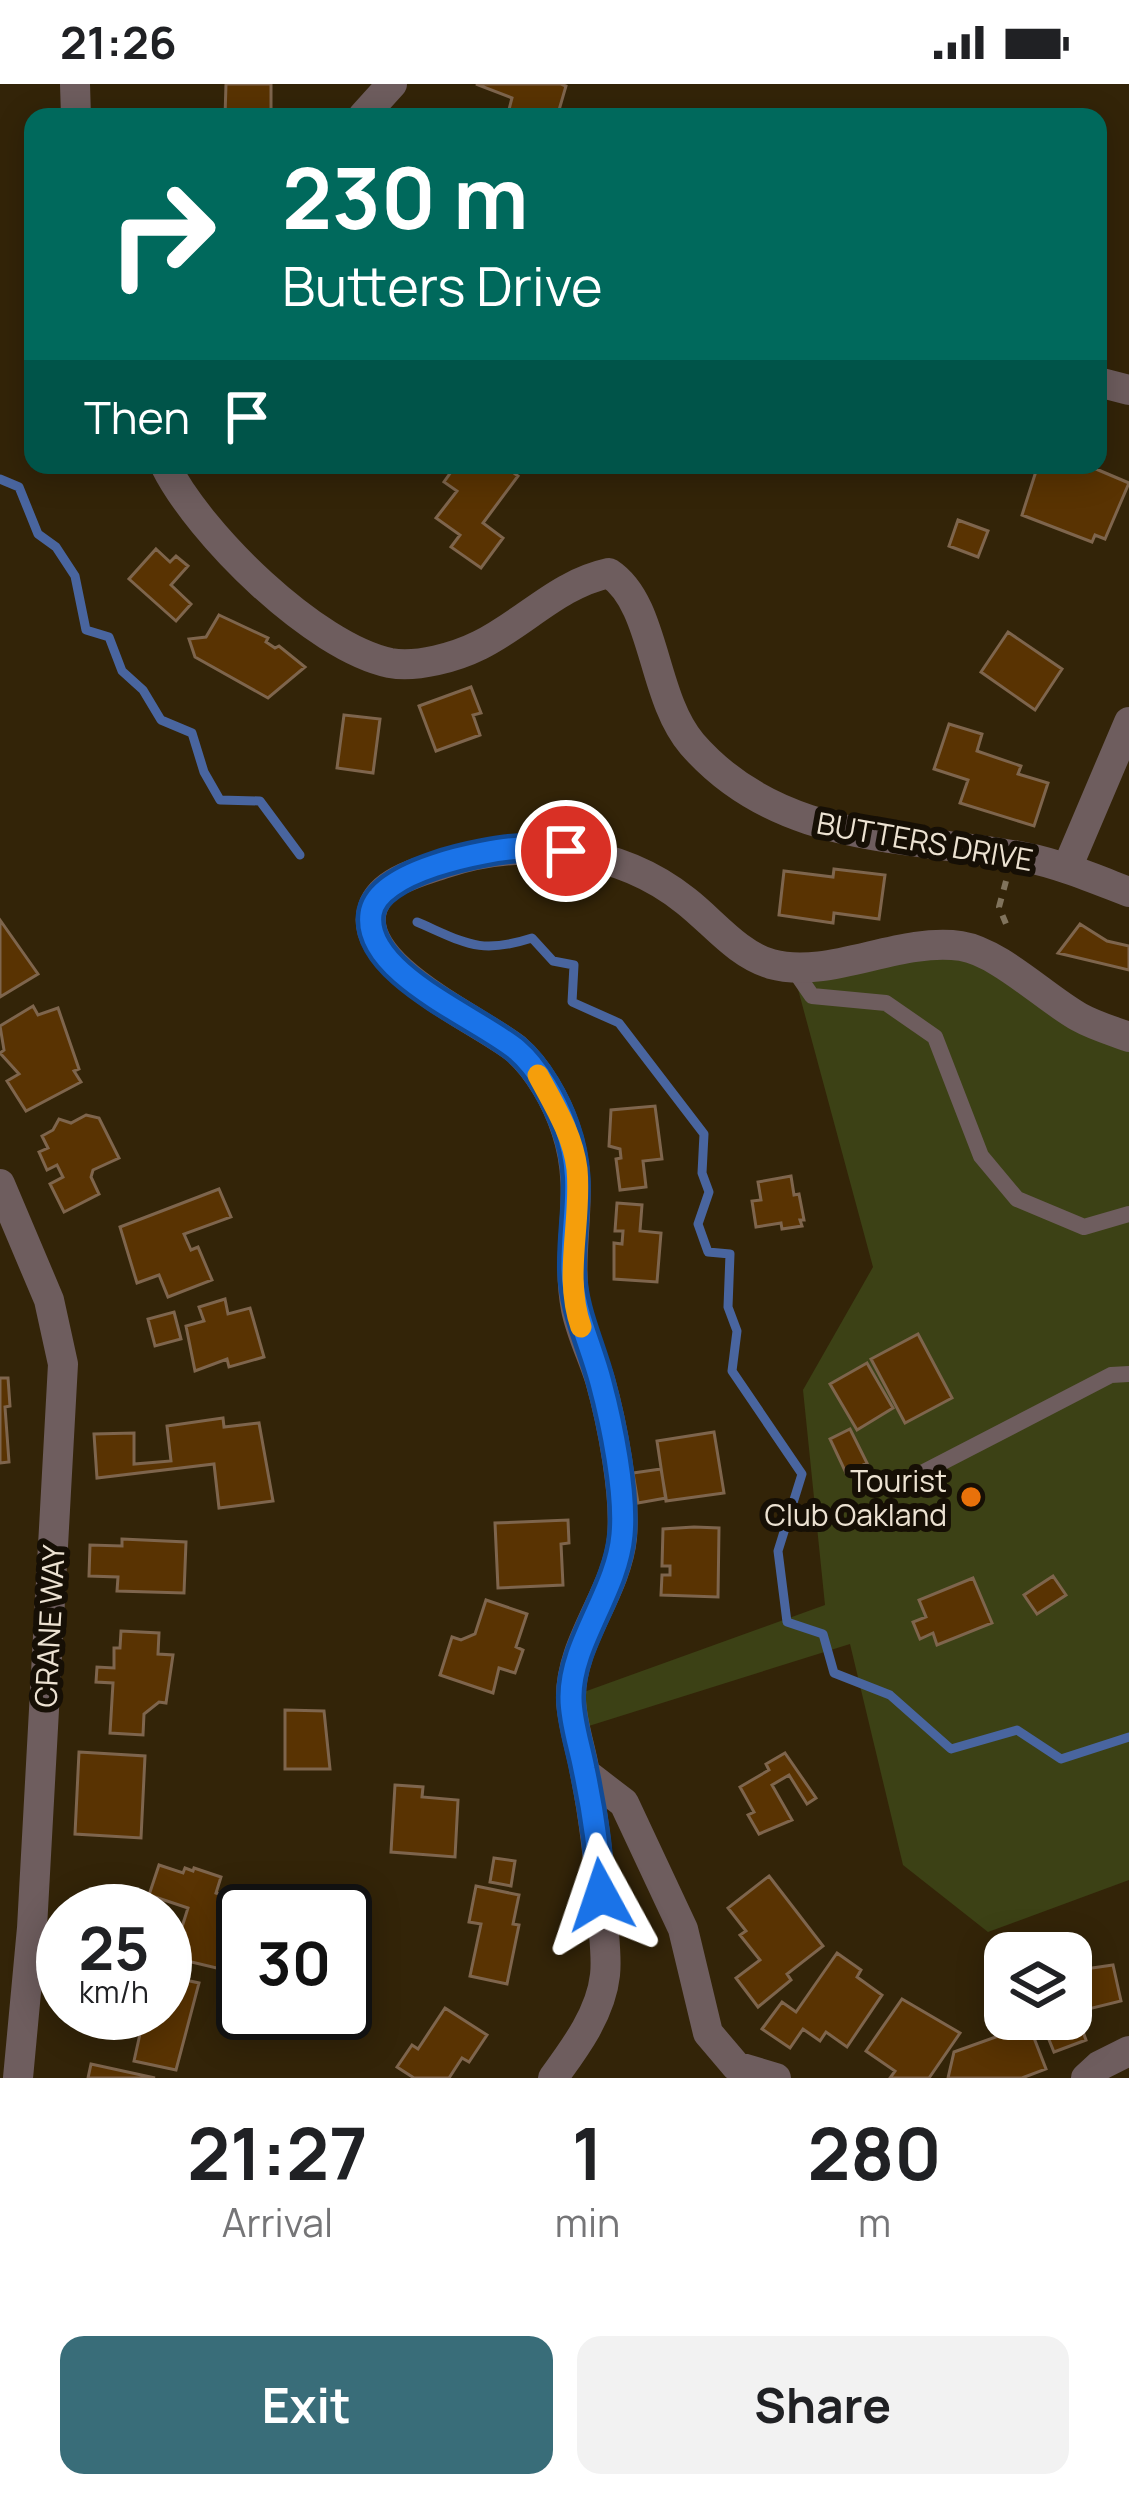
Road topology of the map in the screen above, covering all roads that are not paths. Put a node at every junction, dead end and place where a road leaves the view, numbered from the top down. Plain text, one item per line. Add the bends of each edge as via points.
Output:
1 (392, 84) edge
2 (370, 108) edge
3 (170, 474) edge
4 (1129, 722) edge
5 (1067, 868) junction
6 (1129, 892) edge
7 (792, 967) junction
8 (1129, 1037) edge
9 (0, 1184) edge
10 (1129, 1214) edge
11 (1129, 1374) edge
12 (912, 1478) dead end
13 (585, 1773) junction
14 (1129, 2051) edge
15 (19, 2078) edge
16 (553, 2078) edge
17 (776, 2078) edge
18 (1086, 2078) edge

1 - 2 street
3 - 5 street, BUTTERS DRIVE via 227,548 349,651 395,664 436,660 609,573 640,611 667,702 691,742 777,809 820,826
4 - 5 street
5 - 6 street, BUTTERS DRIVE
7 - 8 street via 934,944 969,947 1082,1018
7 - 10 lane via 812,996 886,1003 935,1037 981,1156 1017,1199 1084,1227
7 - 13 street via 766,963 654,880 566,851 460,858 383,891 371,910 386,958 408,980 534,1068 577,1166 576,1311 602,1385 623,1505 618,1565 570,1697
9 - 15 street, CRANE WAY via 49,1300 63,1364
11 - 12 lane via 1111,1375
13 - 16 street via 606,1976 585,2033
13 - 17 street via 624,1803 634,1824 683,1929 707,2033 736,2066
14 - 18 street

